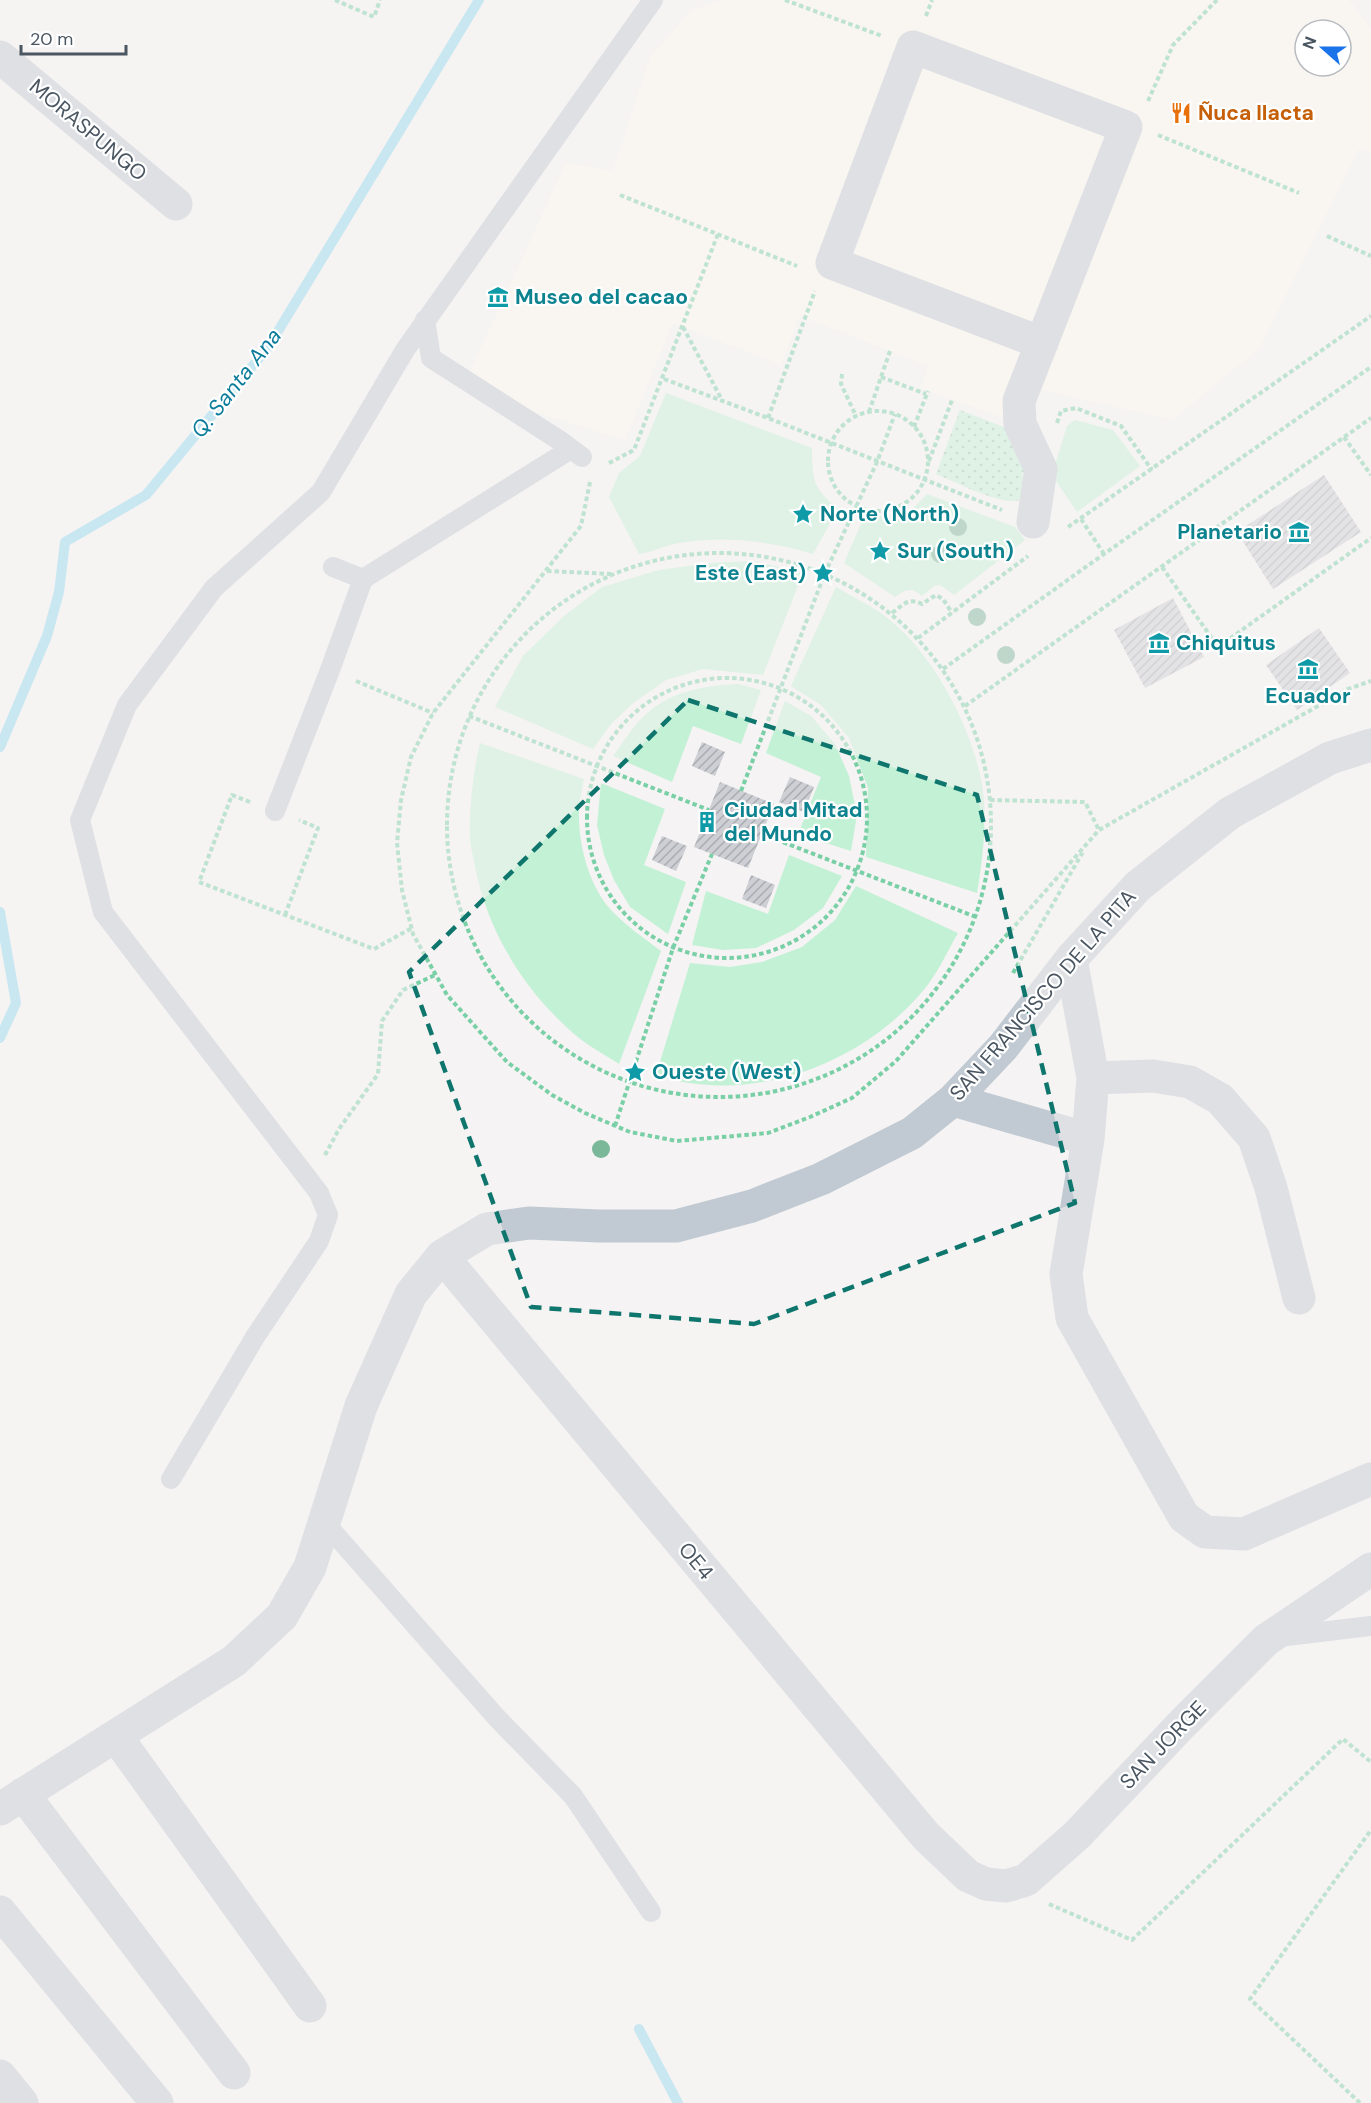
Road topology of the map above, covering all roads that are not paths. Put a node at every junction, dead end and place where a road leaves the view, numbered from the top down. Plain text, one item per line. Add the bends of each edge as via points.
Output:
1 (653, 0) edge
2 (0, 57) edge
3 (176, 204) dead end
4 (425, 321) junction
5 (1042, 343) junction
6 (1041, 531) road end
7 (333, 567) dead end
8 (363, 579) junction
9 (1371, 745) edge
10 (275, 811) road end
11 (1071, 959) junction
12 (1093, 1078) junction
13 (953, 1100) junction
14 (1088, 1139) junction
15 (442, 1256) junction
16 (1299, 1298) dead end
17 (171, 1479) dead end
18 (1371, 1479) edge
19 (325, 1522) junction
20 (1371, 1569) edge
21 (1371, 1626) edge
22 (1269, 1638) junction
23 (116, 1736) junction
24 (12, 1801) edge
25 (1006, 1886) joint
26 (0, 1912) edge
27 (651, 1912) dead end
28 (310, 2006) dead end
29 (234, 2073) dead end
30 (0, 2076) edge
31 (22, 2103) edge
32 (157, 2103) edge

1 - 4 lane
2 - 3 street, MORASPUNGO
4 - 8 lane via 431,358 580,460
4 - 17 lane via 321,492 214,588 127,705 80,820 103,912 319,1193 328,1215 319,1241 255,1337
5 - 5 street via 1126,127 914,47 826,269
5 - 6 street via 1019,401 1020,424 1041,469
7 - 8 lane
8 - 10 lane
9 - 11 street, SAN FRANCISCO DE LA PITA via 1330,758 1230,813 1138,885
11 - 12 street
11 - 13 street, SAN FRANCISCO DE LA PITA via 1003,1047
12 - 14 street
12 - 16 street via 1153,1076 1190,1082 1220,1099 1254,1138
13 - 14 street
13 - 15 street, SAN FRANCISCO DE LA PITA via 912,1133 821,1179 752,1206 676,1226 529,1223 487,1229
14 - 18 street via 1066,1274 1072,1318 1184,1516 1205,1532 1244,1534
15 - 19 street, SAN FRANCISCO DE LA PITA via 411,1294 361,1406
15 - 25 street, OE4 via 926,1836 968,1876 986,1884
19 - 23 street, SAN FRANCISCO DE LA PITA via 310,1566 282,1616 234,1661
19 - 27 lane via 490,1710 573,1796
20 - 22 street, SAN JORGE
21 - 22 lane
22 - 25 street, SAN JORGE via 1077,1835 1026,1880
23 - 24 street, SAN FRANCISCO DE LA PITA
23 - 28 street
24 - 29 street
26 - 32 street
30 - 31 street

